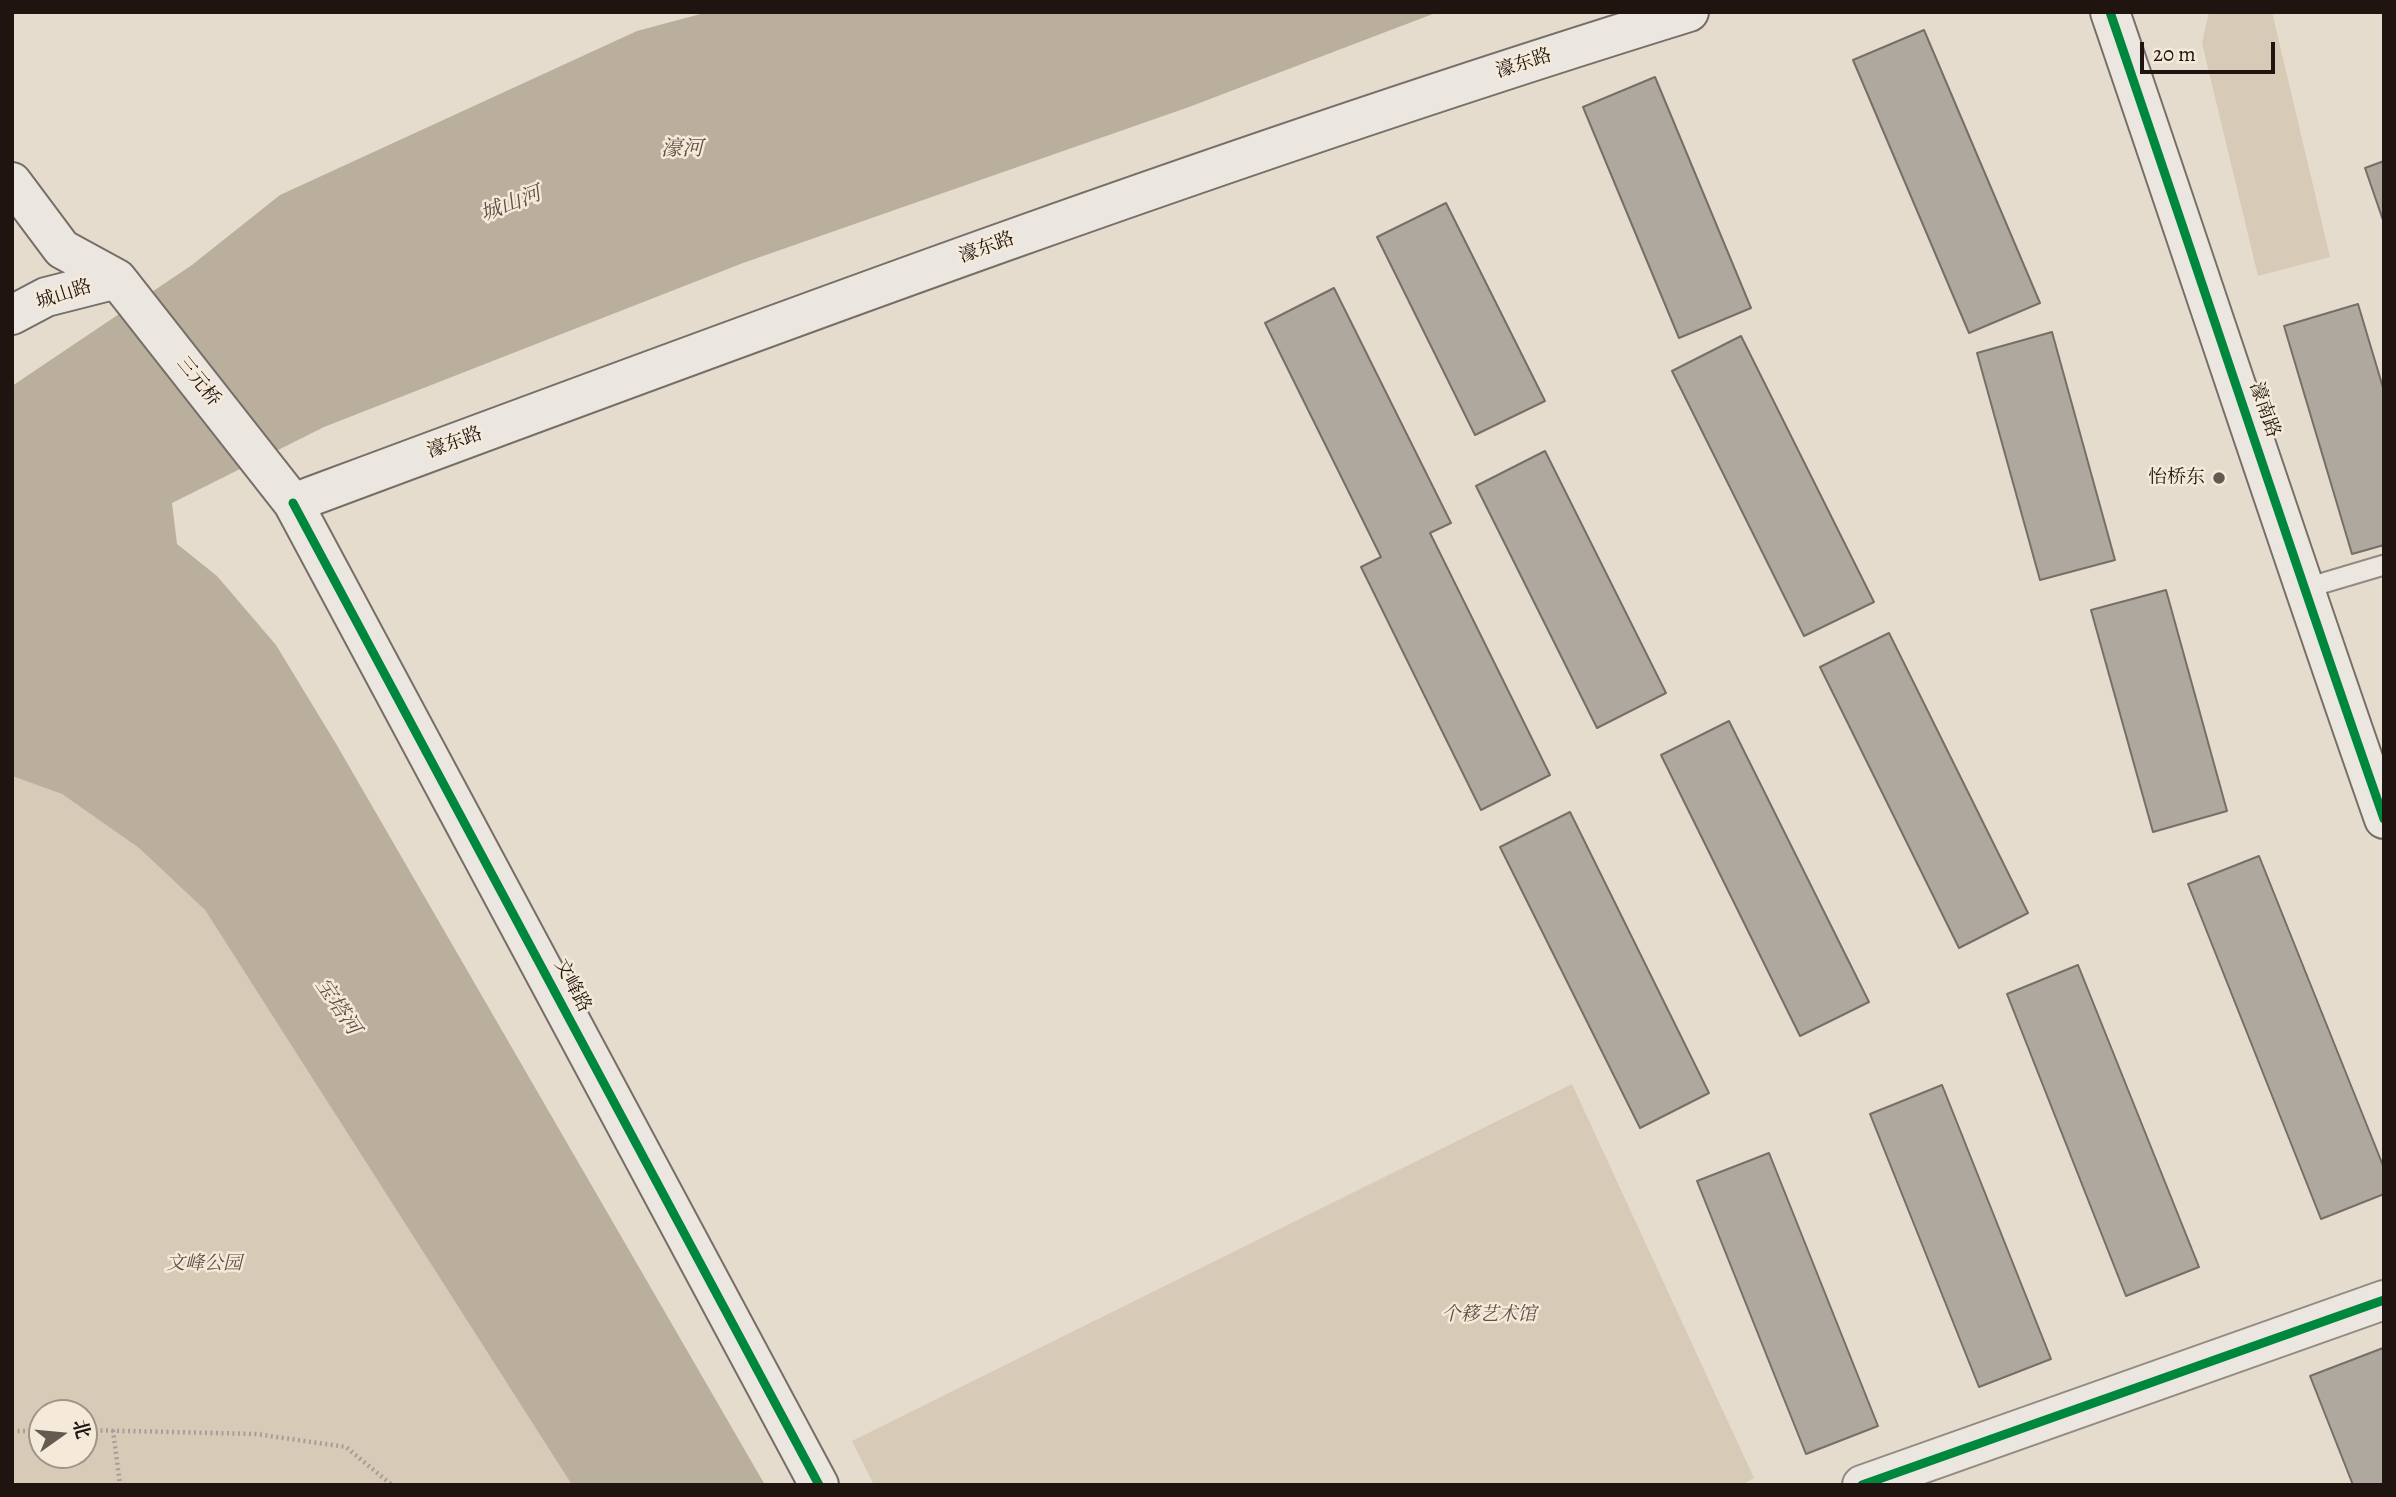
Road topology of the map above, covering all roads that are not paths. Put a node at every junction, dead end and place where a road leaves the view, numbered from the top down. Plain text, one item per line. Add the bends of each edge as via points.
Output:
1 (1689, 12) edge
2 (2110, 12) edge
3 (12, 182) edge
4 (123, 288) junction
5 (12, 315) edge
6 (266, 468) joint
7 (293, 503) junction
8 (2384, 565) edge
9 (2303, 589) junction
10 (2384, 820) edge
11 (2384, 1300) edge
12 (819, 1485) edge
13 (1862, 1485) edge

1 - 7 street, 濠东路 via 1160,186
2 - 9 street, 濠南路
3 - 4 street via 62,249
4 - 5 street, 城山路 via 46,297
4 - 6 street, 三元桥
6 - 7 street, 文峰路
7 - 12 street, 文峰路
8 - 9 lane
9 - 10 street, 濠南路
11 - 13 street

